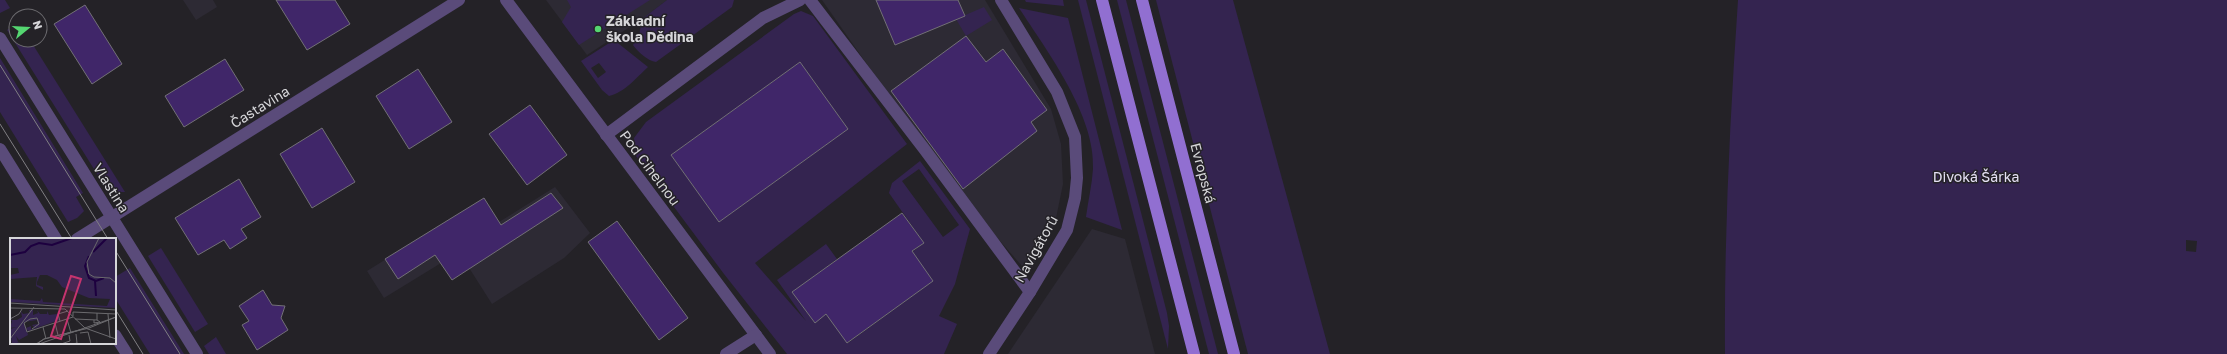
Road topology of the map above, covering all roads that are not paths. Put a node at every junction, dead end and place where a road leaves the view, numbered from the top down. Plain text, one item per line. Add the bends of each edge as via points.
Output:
1 (459, 0) edge
2 (506, 0) edge
3 (800, 0) edge
4 (810, 0) edge
5 (1000, 0) edge
6 (1102, 0) edge
7 (1142, 0) edge
8 (0, 38) edge
9 (606, 135) junction
10 (0, 149) edge
11 (112, 217) junction
12 (55, 238) edge
13 (79, 238) edge
14 (1030, 292) junction
15 (756, 335) junction
16 (116, 337) edge
17 (127, 354) edge
18 (197, 354) edge
19 (726, 354) edge
20 (770, 354) edge
21 (989, 354) edge
22 (1194, 354) edge
23 (1234, 354) edge

1 - 11 street, Častavina
2 - 9 street, Pod Cihelnou
3 - 9 street via 763,18
4 - 14 street
5 - 14 street, Navigátorů via 1057,92 1075,137 1075,198 1067,230
6 - 22 main road
7 - 23 main road, Evropská
8 - 11 street, Vlastina
9 - 15 street, Pod Cihelnou
10 - 12 street
11 - 13 street, Častavina
11 - 18 street, Vlastina
14 - 21 street, Navigátorů
15 - 19 street
15 - 20 street, Pod Cihelnou
16 - 17 street

